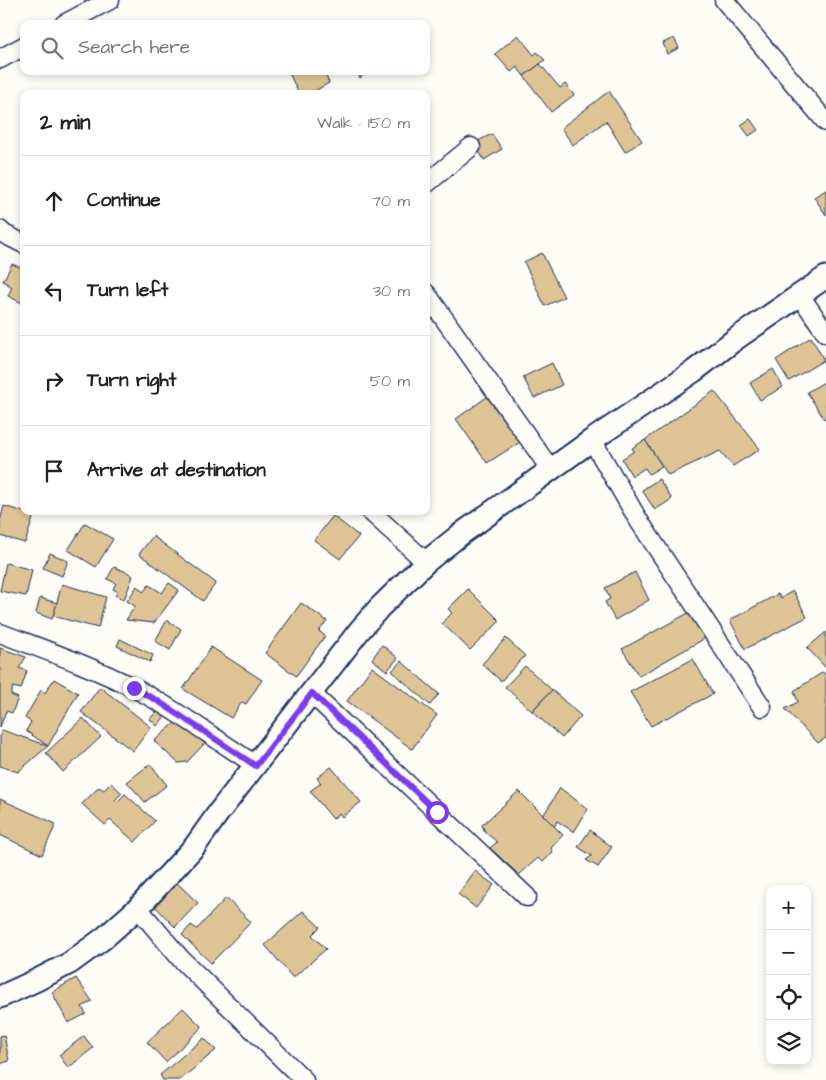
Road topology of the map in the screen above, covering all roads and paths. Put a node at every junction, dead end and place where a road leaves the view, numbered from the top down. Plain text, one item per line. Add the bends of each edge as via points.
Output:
1 (110, 0) edge
2 (724, 0) edge
3 (72, 20) edge
4 (20, 48) edge
5 (0, 59) edge
6 (826, 122) edge
7 (471, 147) dead end
8 (430, 181) edge
9 (0, 230) edge
10 (20, 242) edge
11 (826, 277) edge
12 (800, 294) junction
13 (430, 299) edge
14 (826, 333) edge
15 (592, 440) junction
16 (551, 470) junction
17 (374, 515) edge
18 (426, 562) junction
19 (0, 633) edge
20 (312, 693) junction
21 (762, 707) dead end
22 (256, 766) junction
23 (526, 897) dead end
24 (138, 908) junction
25 (0, 996) edge
26 (304, 1080) edge

1 - 3 street
2 - 6 street
4 - 5 street
7 - 8 street
9 - 10 street
11 - 12 street
12 - 14 street
12 - 15 street
13 - 16 street
15 - 16 street
15 - 21 street via 639,521
16 - 18 street
17 - 18 street
18 - 20 street via 379,608
19 - 22 street via 134,688
20 - 22 street
20 - 23 street
22 - 24 street via 195,846
24 - 25 street via 70,963
24 - 26 street via 180,958

